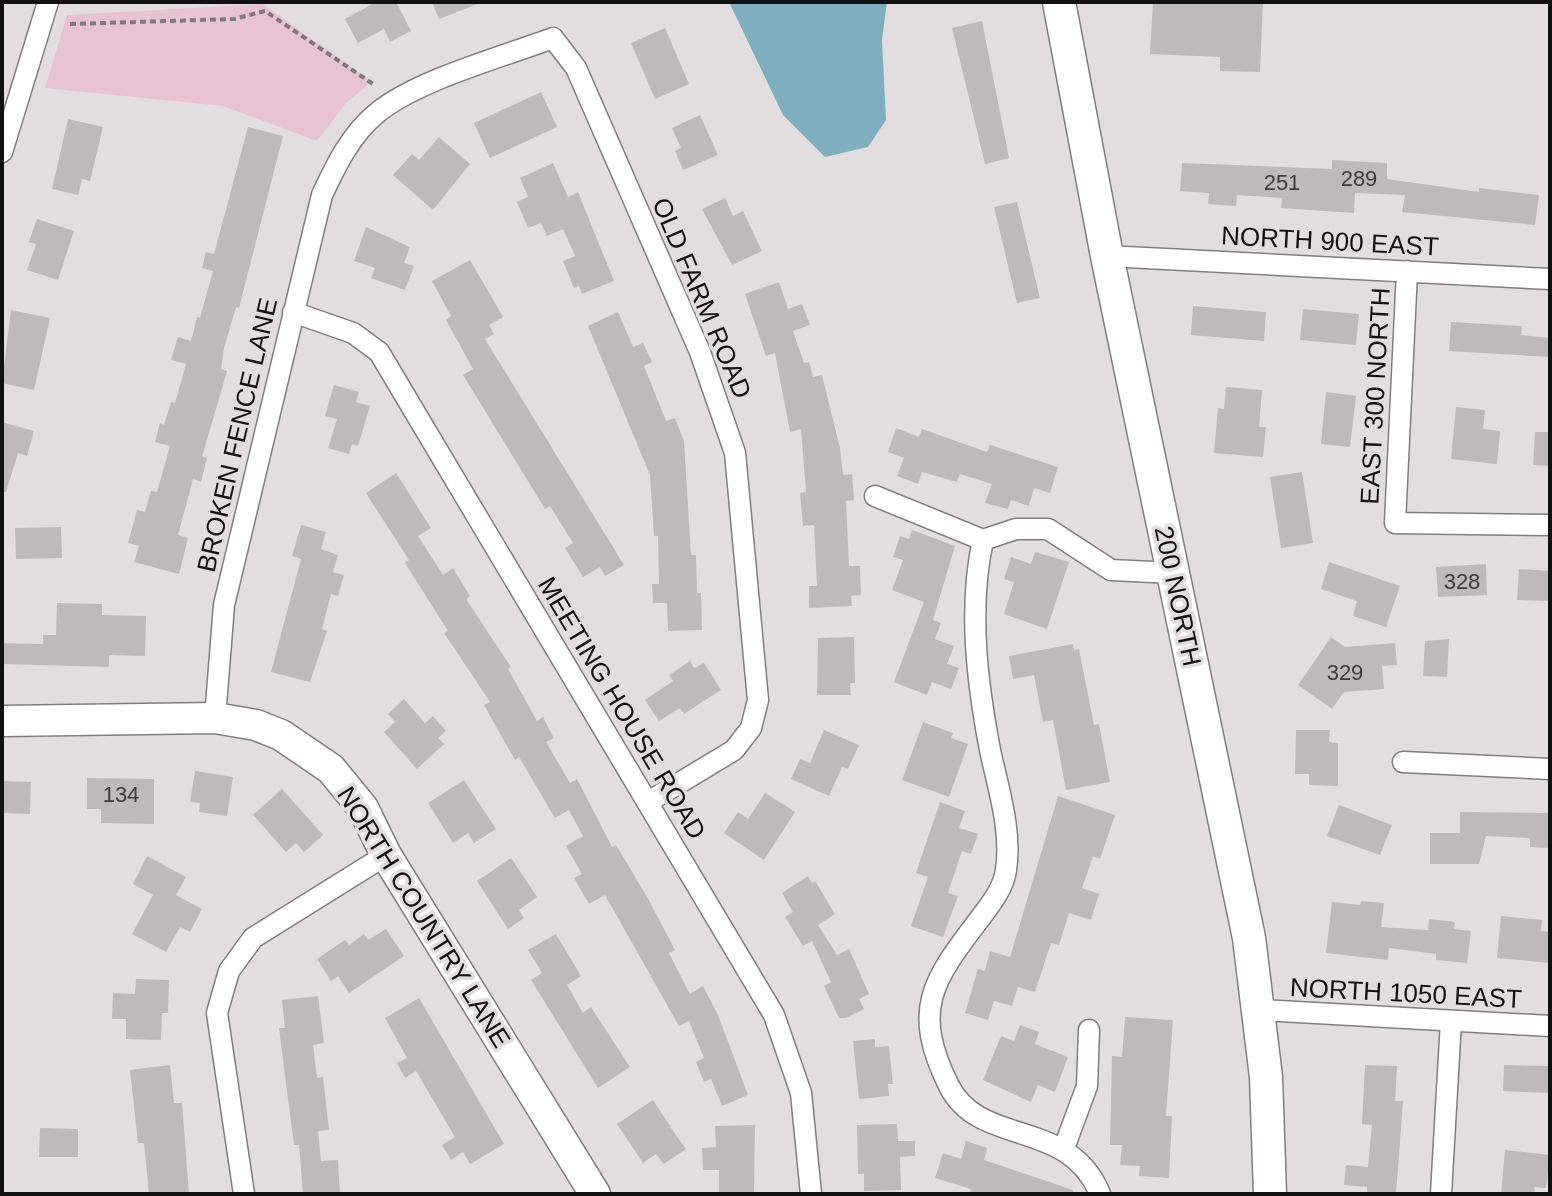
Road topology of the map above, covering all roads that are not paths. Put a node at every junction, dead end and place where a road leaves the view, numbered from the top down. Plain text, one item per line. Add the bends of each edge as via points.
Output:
1 (48, 2) edge
2 (1059, 2) edge
3 (2, 152) edge
4 (334, 169) joint
5 (1107, 256) junction
6 (1407, 271) junction
7 (1550, 279) edge
8 (293, 312) junction
9 (875, 496) dead end
10 (1550, 525) edge
11 (983, 540) junction
12 (1174, 573) junction
13 (215, 718) junction
14 (2, 721) edge
15 (1403, 762) dead end
16 (1550, 769) edge
17 (648, 802) junction
18 (386, 855) junction
19 (1259, 1010) junction
20 (1451, 1021) junction
21 (1550, 1026) edge
22 (1089, 1030) dead end
23 (1064, 1148) junction
24 (244, 1194) edge
25 (595, 1194) edge
26 (811, 1194) edge
27 (1100, 1194) edge
28 (1270, 1194) edge
29 (1441, 1194) edge

1 - 3 street
2 - 5 main road, 200 NORTH
4 - 8 street, BROKEN FENCE LANE via 322,195
4 - 17 street, OLD FARM ROAD via 354,136 377,113 435,83 553,38 576,68 700,352 723,413 736,469 758,700 751,728 734,750
5 - 6 street, NORTH 900 EAST
5 - 12 main road, 200 NORTH
6 - 7 street, NORTH 900 EAST
6 - 10 street, EAST 300 NORTH via 1395,523
8 - 13 street, BROKEN FENCE LANE via 224,605
8 - 17 street, MEETING HOUSE ROAD via 353,333 379,352
9 - 11 street
11 - 12 street via 1016,529 1048,529 1111,570
11 - 23 street via 974,582 982,707 1006,834 1006,872 993,902 940,970 929,1000 930,1029 949,1086 962,1105 981,1118
12 - 19 main road, 200 NORTH
13 - 14 street, NORTH COUNTRY LANE
13 - 18 street, NORTH COUNTRY LANE via 281,735 331,769 363,808
15 - 16 street
17 - 26 street, MEETING HOUSE ROAD via 774,1015 801,1093
18 - 24 street via 253,938 229,971 217,1013
18 - 25 street, NORTH COUNTRY LANE
19 - 20 street, NORTH 1050 EAST
19 - 28 main road, 200 NORTH
20 - 21 street, NORTH 1050 EAST
20 - 29 street
22 - 23 street via 1087,1086
23 - 27 street via 1085,1167

